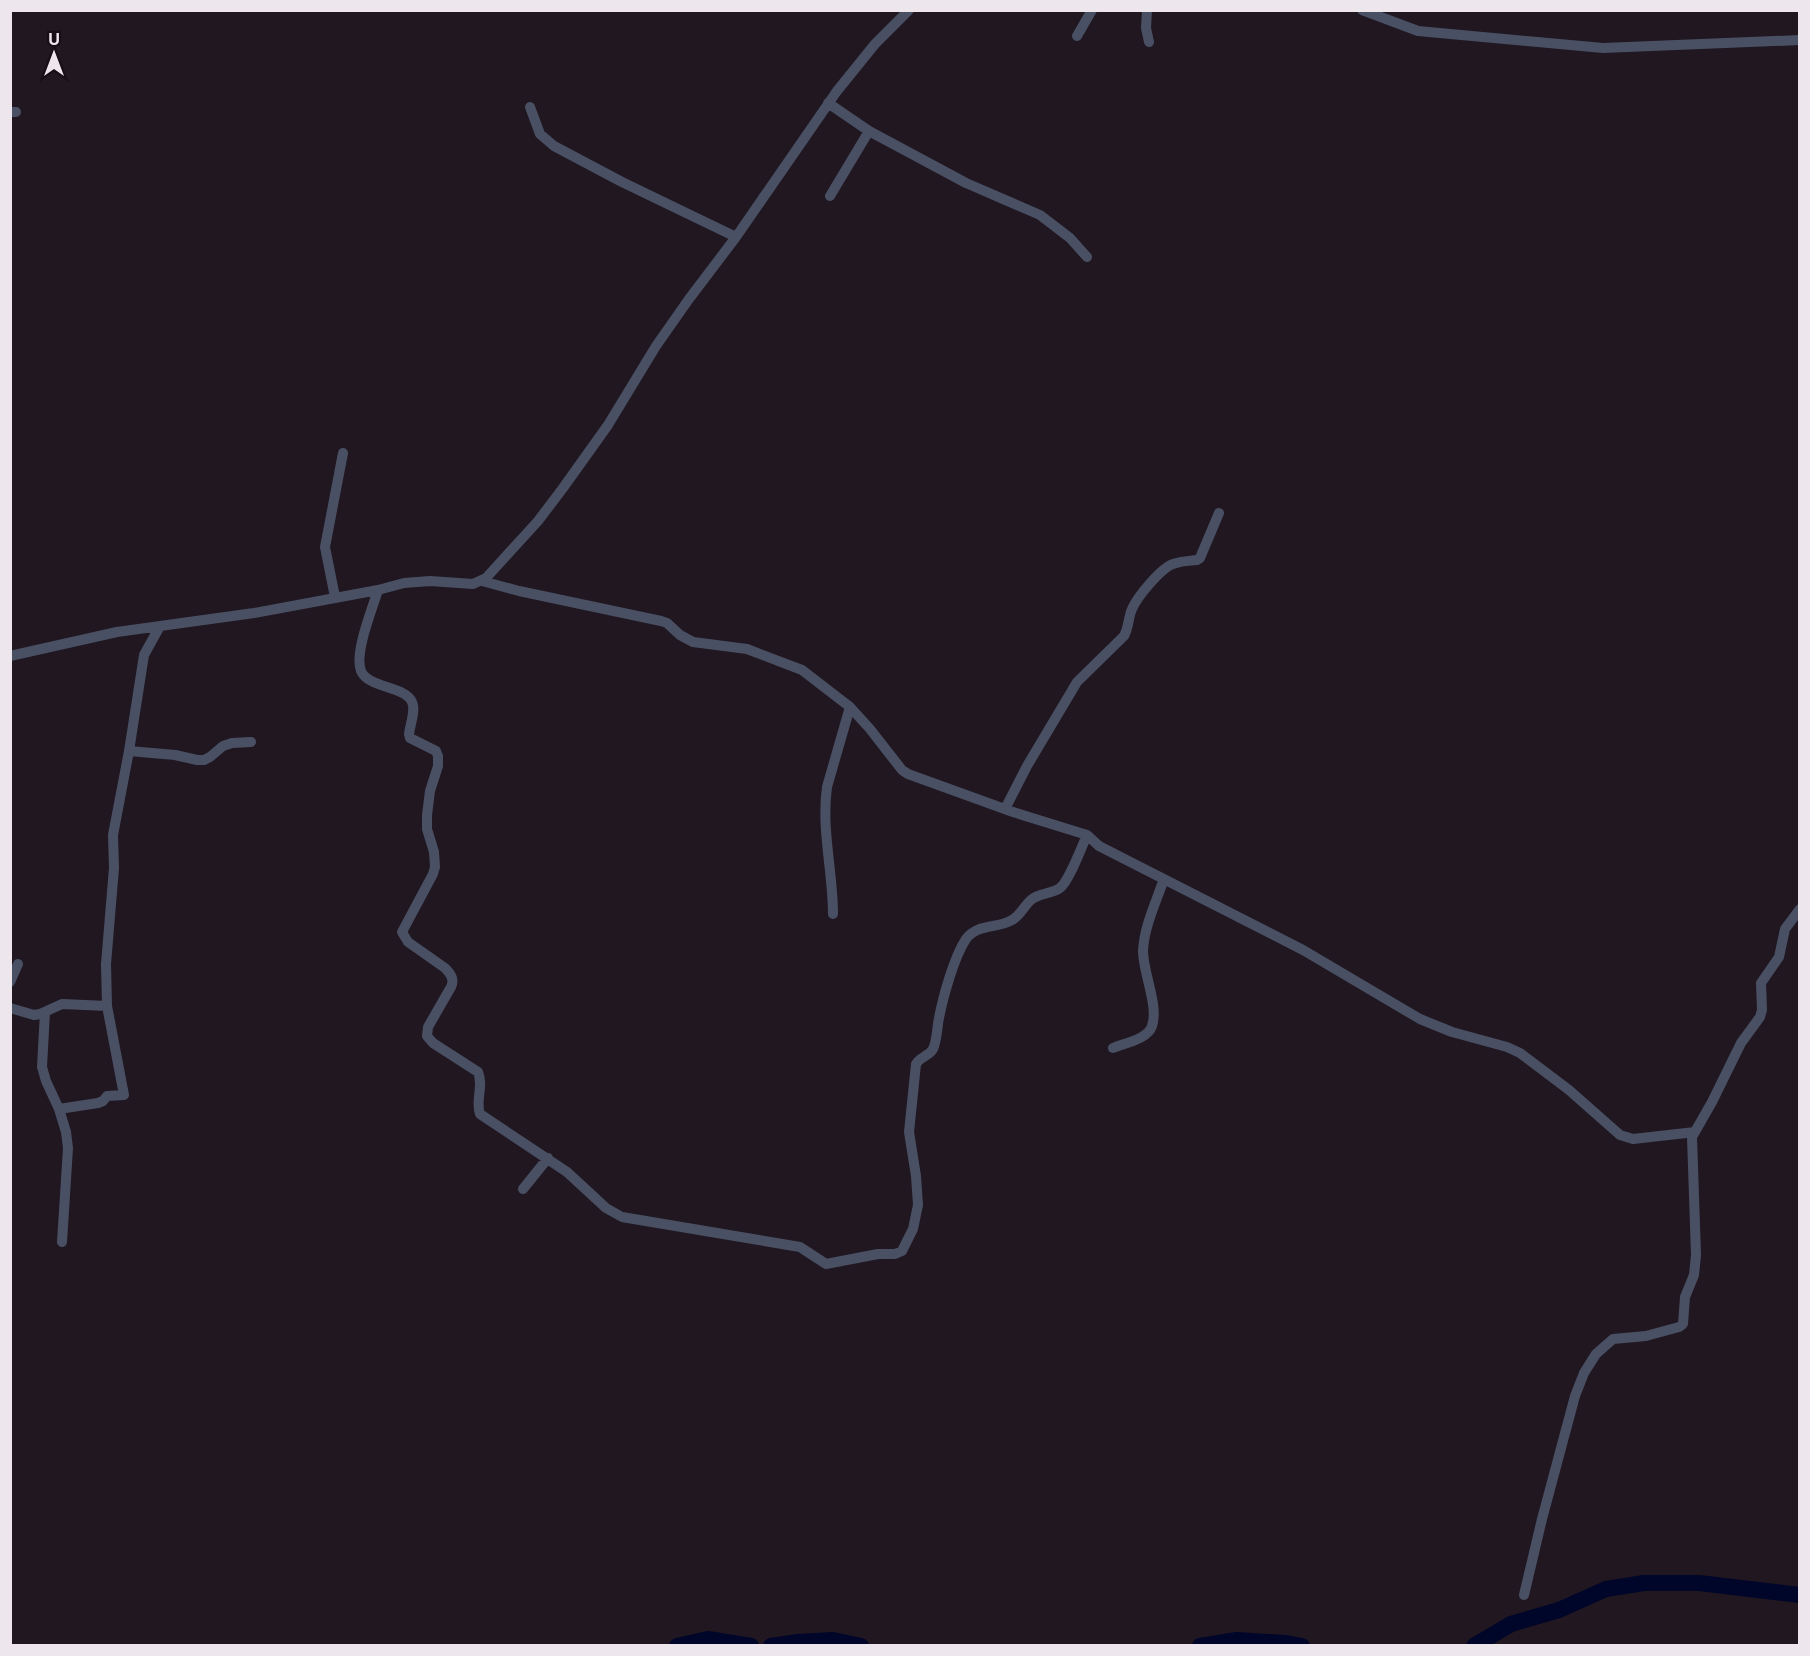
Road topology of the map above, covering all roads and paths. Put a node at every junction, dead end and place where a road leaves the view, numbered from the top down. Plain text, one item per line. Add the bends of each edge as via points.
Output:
1 (909, 10) edge
2 (1092, 10) edge
3 (1147, 10) edge
4 (1362, 10) edge
5 (1077, 36) dead end
6 (1800, 40) edge
7 (1149, 42) dead end
8 (828, 103) junction
9 (530, 106) dead end
10 (869, 131) junction
11 (830, 196) dead end
12 (736, 237) junction
13 (1087, 257) dead end
14 (343, 453) dead end
15 (1219, 513) dead end
16 (482, 581) junction
17 (378, 590) junction
18 (335, 597) junction
19 (160, 626) junction
20 (10, 656) edge
21 (850, 707) junction
22 (251, 742) dead end
23 (129, 751) junction
24 (1005, 809) junction
25 (1087, 835) junction
26 (1164, 879) junction
27 (1800, 909) edge
28 (833, 914) dead end
29 (18, 964) dead end
30 (10, 982) edge
31 (107, 1006) junction
32 (10, 1008) edge
33 (45, 1012) junction
34 (1113, 1048) dead end
35 (59, 1109) junction
36 (1695, 1132) junction
37 (548, 1158) junction
38 (523, 1189) dead end
39 (62, 1242) dead end
40 (1524, 1595) dead end

1 - 8 street via 875,44
2 - 5 street
3 - 7 street
4 - 6 street via 1418,31 1596,48
8 - 10 street
8 - 12 street
9 - 12 street via 540,134 554,146
10 - 11 street
10 - 13 street via 966,183 1040,215
12 - 16 street via 688,299 563,488
14 - 18 street via 325,547
15 - 24 street via 1200,558 1171,564 1135,601 1124,636 1077,682
16 - 17 street via 413,582
16 - 21 street via 662,621 693,642 747,649 802,670
17 - 18 street
17 - 37 street via 360,651 361,670 366,678 411,699 410,738 436,751 439,760 427,815 435,867 402,932 408,942 445,968 452,980 427,1036 478,1072 480,1114
18 - 19 street
19 - 20 street
19 - 23 street via 144,655
21 - 24 street via 905,772
21 - 28 street via 825,800
22 - 23 street via 223,746 204,760
23 - 31 street via 113,835
24 - 25 street
25 - 26 street via 1100,846
25 - 37 street via 1061,888 1033,898 1011,921 982,927 961,949 939,1015 934,1047 916,1064 909,1132 918,1205 914,1230 902,1251 826,1264 800,1247 628,1219 611,1211
26 - 34 street via 1143,952 1154,1010 1152,1026 1147,1034
26 - 36 street via 1303,950 1420,1019 1520,1053 1620,1135 1633,1139
27 - 36 street via 1785,929 1779,957 1761,983 1760,1017 1741,1042
29 - 30 street
31 - 33 street via 62,1004
31 - 35 street via 124,1095
32 - 33 street via 27,1015
33 - 35 street via 43,1075
35 - 39 street via 68,1155
36 - 40 street via 1691,1140 1696,1255 1683,1324 1646,1336 1613,1339 1596,1354 1584,1373
37 - 38 street

